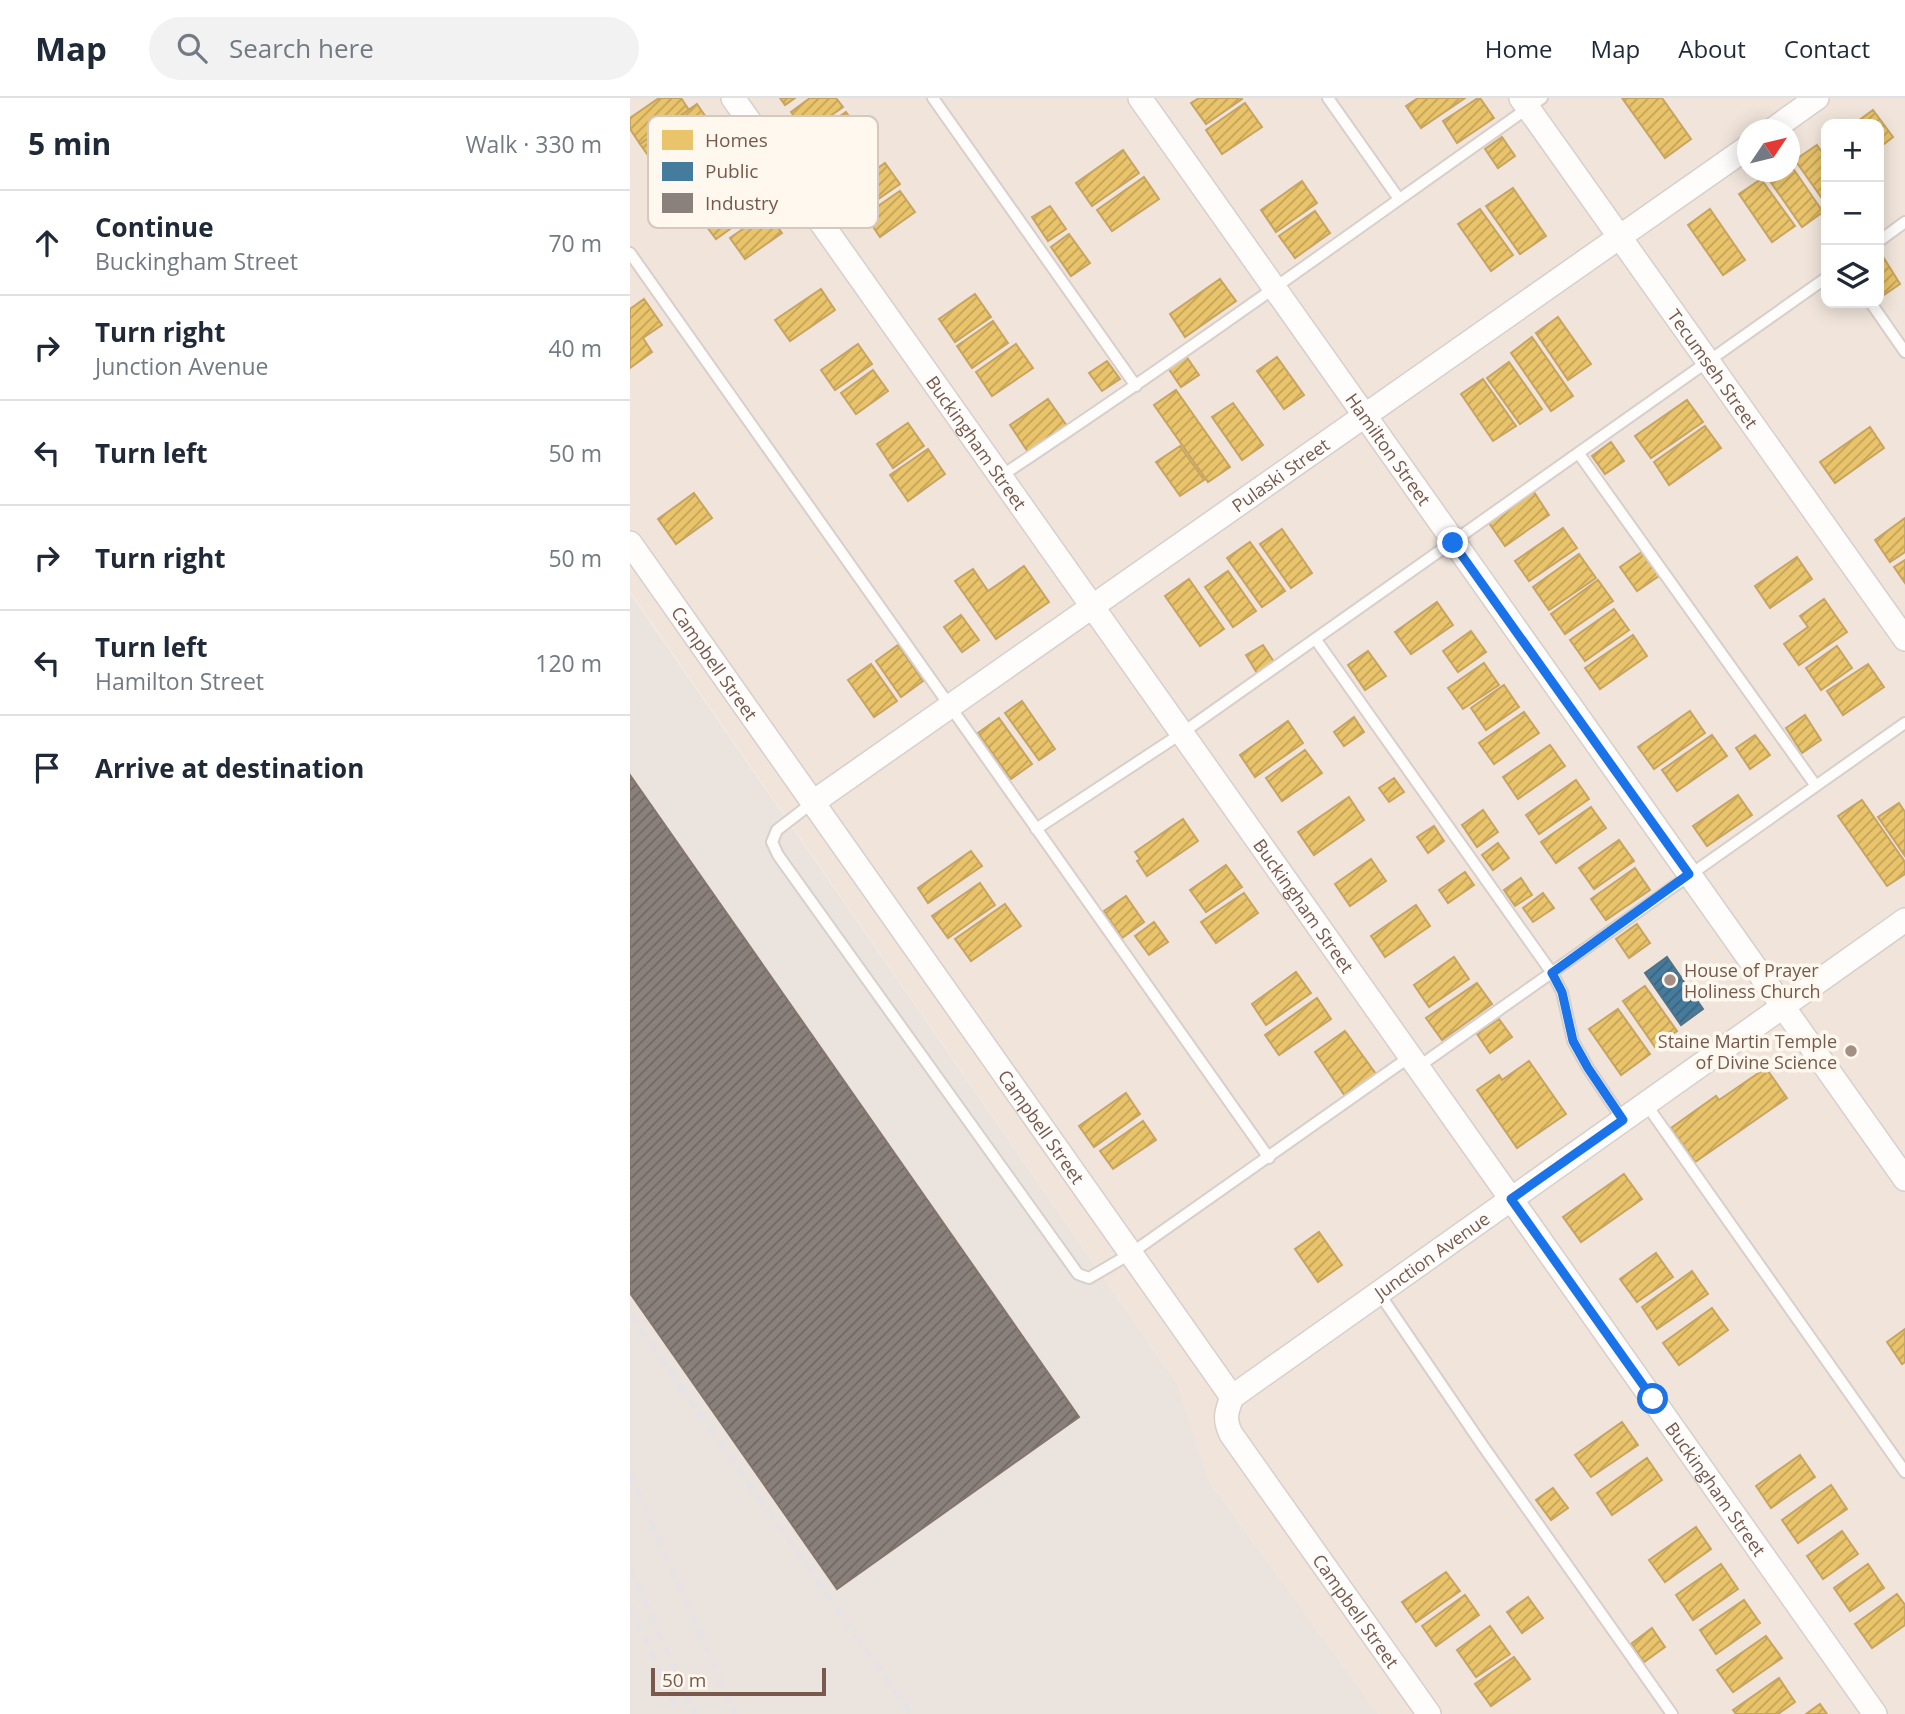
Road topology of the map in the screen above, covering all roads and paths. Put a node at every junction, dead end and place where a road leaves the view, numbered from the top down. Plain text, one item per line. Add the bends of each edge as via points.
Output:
1 (733, 98) edge
2 (933, 98) edge
3 (1140, 98) edge
4 (1328, 98) edge
5 (1816, 98) edge
6 (1530, 101) edge
7 (746, 116) edge
8 (1787, 119) edge
9 (1737, 154) edge
10 (1399, 199) junction
11 (1905, 222) edge
12 (825, 228) edge
13 (1620, 236) junction
14 (1884, 237) edge
15 (630, 253) edge
16 (1821, 282) edge
17 (1273, 287) junction
18 (1874, 308) edge
19 (1905, 352) edge
20 (1707, 362) junction
21 (1136, 386) junction
22 (1364, 416) junction
23 (1579, 454) junction
24 (1001, 476) junction
25 (630, 543) edge
26 (1453, 543) junction
27 (1093, 606) junction
28 (1905, 639) edge
29 (1316, 640) junction
30 (949, 707) junction
31 (1905, 723) edge
32 (1182, 733) junction
33 (1816, 786) junction
34 (812, 803) junction
35 (1036, 829) junction
36 (1689, 874) junction
37 (1905, 920) edge
38 (1552, 973) junction
39 (1783, 1006) junction
40 (1414, 1062) junction
41 (1646, 1104) junction
42 (1623, 1120) junction
43 (1269, 1158) junction
44 (1905, 1179) edge
45 (1511, 1199) junction
46 (1130, 1254) junction
47 (1379, 1293) junction
48 (1232, 1398) junction
49 (1905, 1472) edge
50 (1429, 1714) edge
51 (1672, 1714) edge
52 (1875, 1714) edge

1 - 7 street, Buckingham Street
2 - 21 lane
3 - 17 street, Hamilton Street
4 - 10 lane
5 - 8 street
6 - 10 lane
6 - 13 street, Tecumseh Street
9 - 13 street, Pulaski Street
10 - 17 lane
11 - 14 lane
12 - 24 street, Buckingham Street
13 - 20 street, Tecumseh Street
13 - 22 street, Pulaski Street
15 - 30 lane
16 - 20 lane
17 - 21 lane
17 - 22 street, Hamilton Street
18 - 19 lane
20 - 23 lane
20 - 28 street, Tecumseh Street
21 - 24 lane
22 - 26 street, Hamilton Street
22 - 27 street, Pulaski Street
23 - 26 lane
23 - 33 lane
24 - 27 street, Buckingham Street
25 - 34 street, Campbell Street
26 - 29 lane
26 - 36 street, Hamilton Street
27 - 30 street, Pulaski Street
27 - 32 street, Buckingham Street
29 - 32 lane
29 - 38 lane
30 - 34 street, Pulaski Street
30 - 35 lane
31 - 33 lane
32 - 35 lane
32 - 40 street, Buckingham Street
33 - 36 lane
34 - 46 street, Campbell Street
34 - 46 lane via 777,830 772,842 778,855 1078,1274 1089,1278
35 - 43 lane
36 - 38 lane
36 - 39 street, Hamilton Street
37 - 39 street, Junction Avenue
38 - 40 lane
38 - 42 lane via 1562,992 1573,1041
39 - 41 street, Junction Avenue
39 - 44 street, Hamilton Street
40 - 43 lane
40 - 45 street, Buckingham Street
41 - 42 street, Junction Avenue
41 - 49 lane
42 - 45 street, Junction Avenue
43 - 46 lane
45 - 47 street, Junction Avenue
45 - 52 street, Buckingham Street
46 - 48 street, Campbell Street
47 - 48 street, Junction Avenue
47 - 51 lane
48 - 50 street, Campbell Street via 1226,1412 1231,1434

